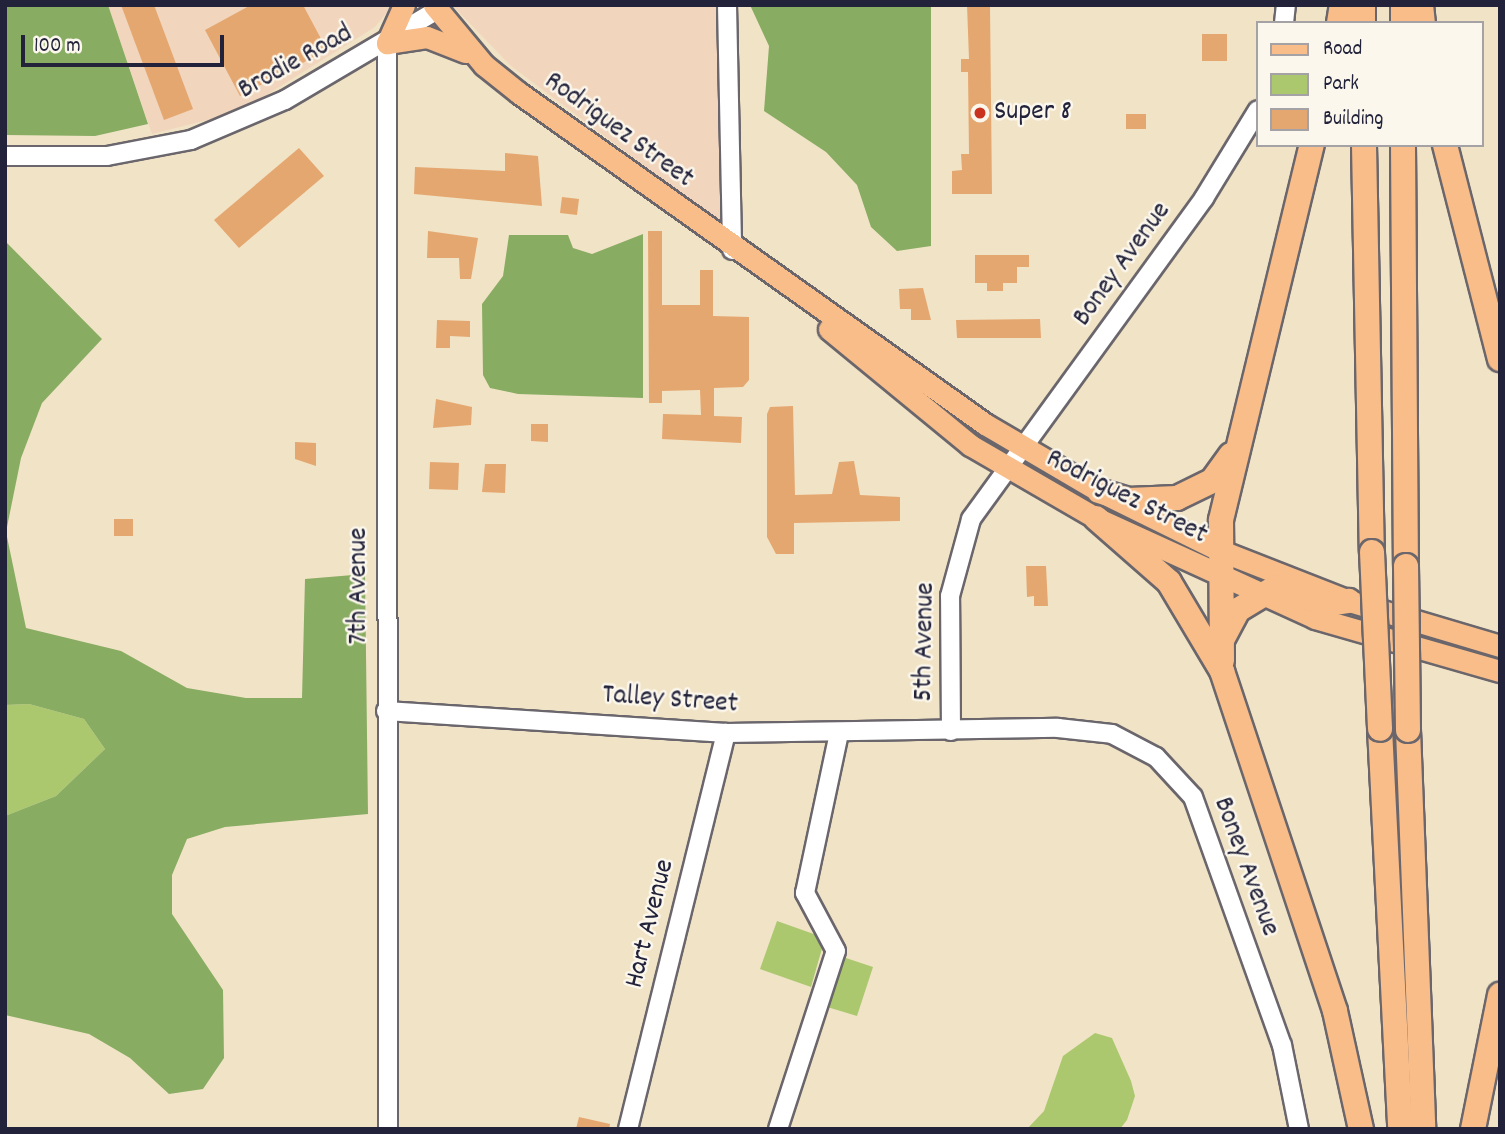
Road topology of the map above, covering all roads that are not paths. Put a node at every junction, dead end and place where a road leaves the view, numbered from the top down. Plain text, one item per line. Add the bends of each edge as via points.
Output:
1 (404, 5) edge
2 (727, 5) edge
3 (436, 8) edge
4 (387, 43) junction
5 (484, 65) junction
6 (1256, 113) edge
7 (1312, 147) edge
8 (1364, 147) edge
9 (1403, 147) edge
10 (1446, 147) edge
11 (5, 156) edge
12 (732, 250) junction
13 (779, 282) junction
14 (1500, 359) edge
15 (1242, 436) junction
16 (1022, 446) junction
17 (1007, 469) junction
18 (1099, 491) junction
19 (1096, 518) junction
20 (1219, 550) junction
21 (1219, 576) junction
22 (1255, 594) junction
23 (1349, 601) junction
24 (1222, 641) junction
25 (1500, 646) edge
26 (1222, 671) junction
27 (1500, 671) edge
28 (386, 711) junction
29 (951, 731) junction
30 (726, 733) junction
31 (839, 733) junction
32 (1500, 995) edge
33 (388, 1129) edge
34 (628, 1129) edge
35 (778, 1129) edge
36 (1299, 1129) edge
37 (1361, 1129) edge
38 (1400, 1129) edge
39 (1423, 1129) edge
40 (1473, 1129) edge

1 - 4 main road
2 - 12 street
3 - 4 street, Brodie Road
3 - 5 main road, Rodriguez Street
4 - 5 main road via 443,40
4 - 11 street, Brodie Road via 241,123 179,144 107,156
4 - 28 street, 7th Avenue
5 - 12 main road, Rodriguez Street
6 - 16 street, Boney Avenue via 1204,198
7 - 15 highway
8 - 38 highway, bridge via 1372,552
9 - 39 highway, bridge via 1408,730
10 - 14 highway
12 - 13 main road, Rodriguez Street
13 - 16 main road, Rodriguez Street
13 - 17 main road, Rodriguez Street via 912,401
15 - 18 highway via 1223,470 1187,495 1157,502
15 - 20 highway
16 - 17 street, 5th Avenue
16 - 18 main road, Rodriguez Street
17 - 19 main road, Rodriguez Street
17 - 29 street, 5th Avenue via 971,519 953,573
18 - 20 main road, Rodriguez Street
19 - 21 main road, Rodriguez Street
19 - 26 highway via 1169,582
20 - 21 highway
20 - 23 main road, Rodriguez Street
21 - 22 main road, Rodriguez Street
21 - 24 highway
22 - 23 highway via 1276,587 1329,604
22 - 24 highway
22 - 27 main road, Rodriguez Street via 1382,640
23 - 25 main road, Rodriguez Street
24 - 26 highway
26 - 37 highway via 1319,957
28 - 30 street, Talley Street
28 - 33 street, 7th Avenue
29 - 31 street, Talley Street
29 - 36 street, Boney Avenue via 1058,728 1112,734 1156,757 1176,777 1207,831 1282,1045
30 - 31 street, Talley Street
30 - 34 street, Hart Avenue
31 - 35 street via 805,892 836,951
32 - 40 highway

